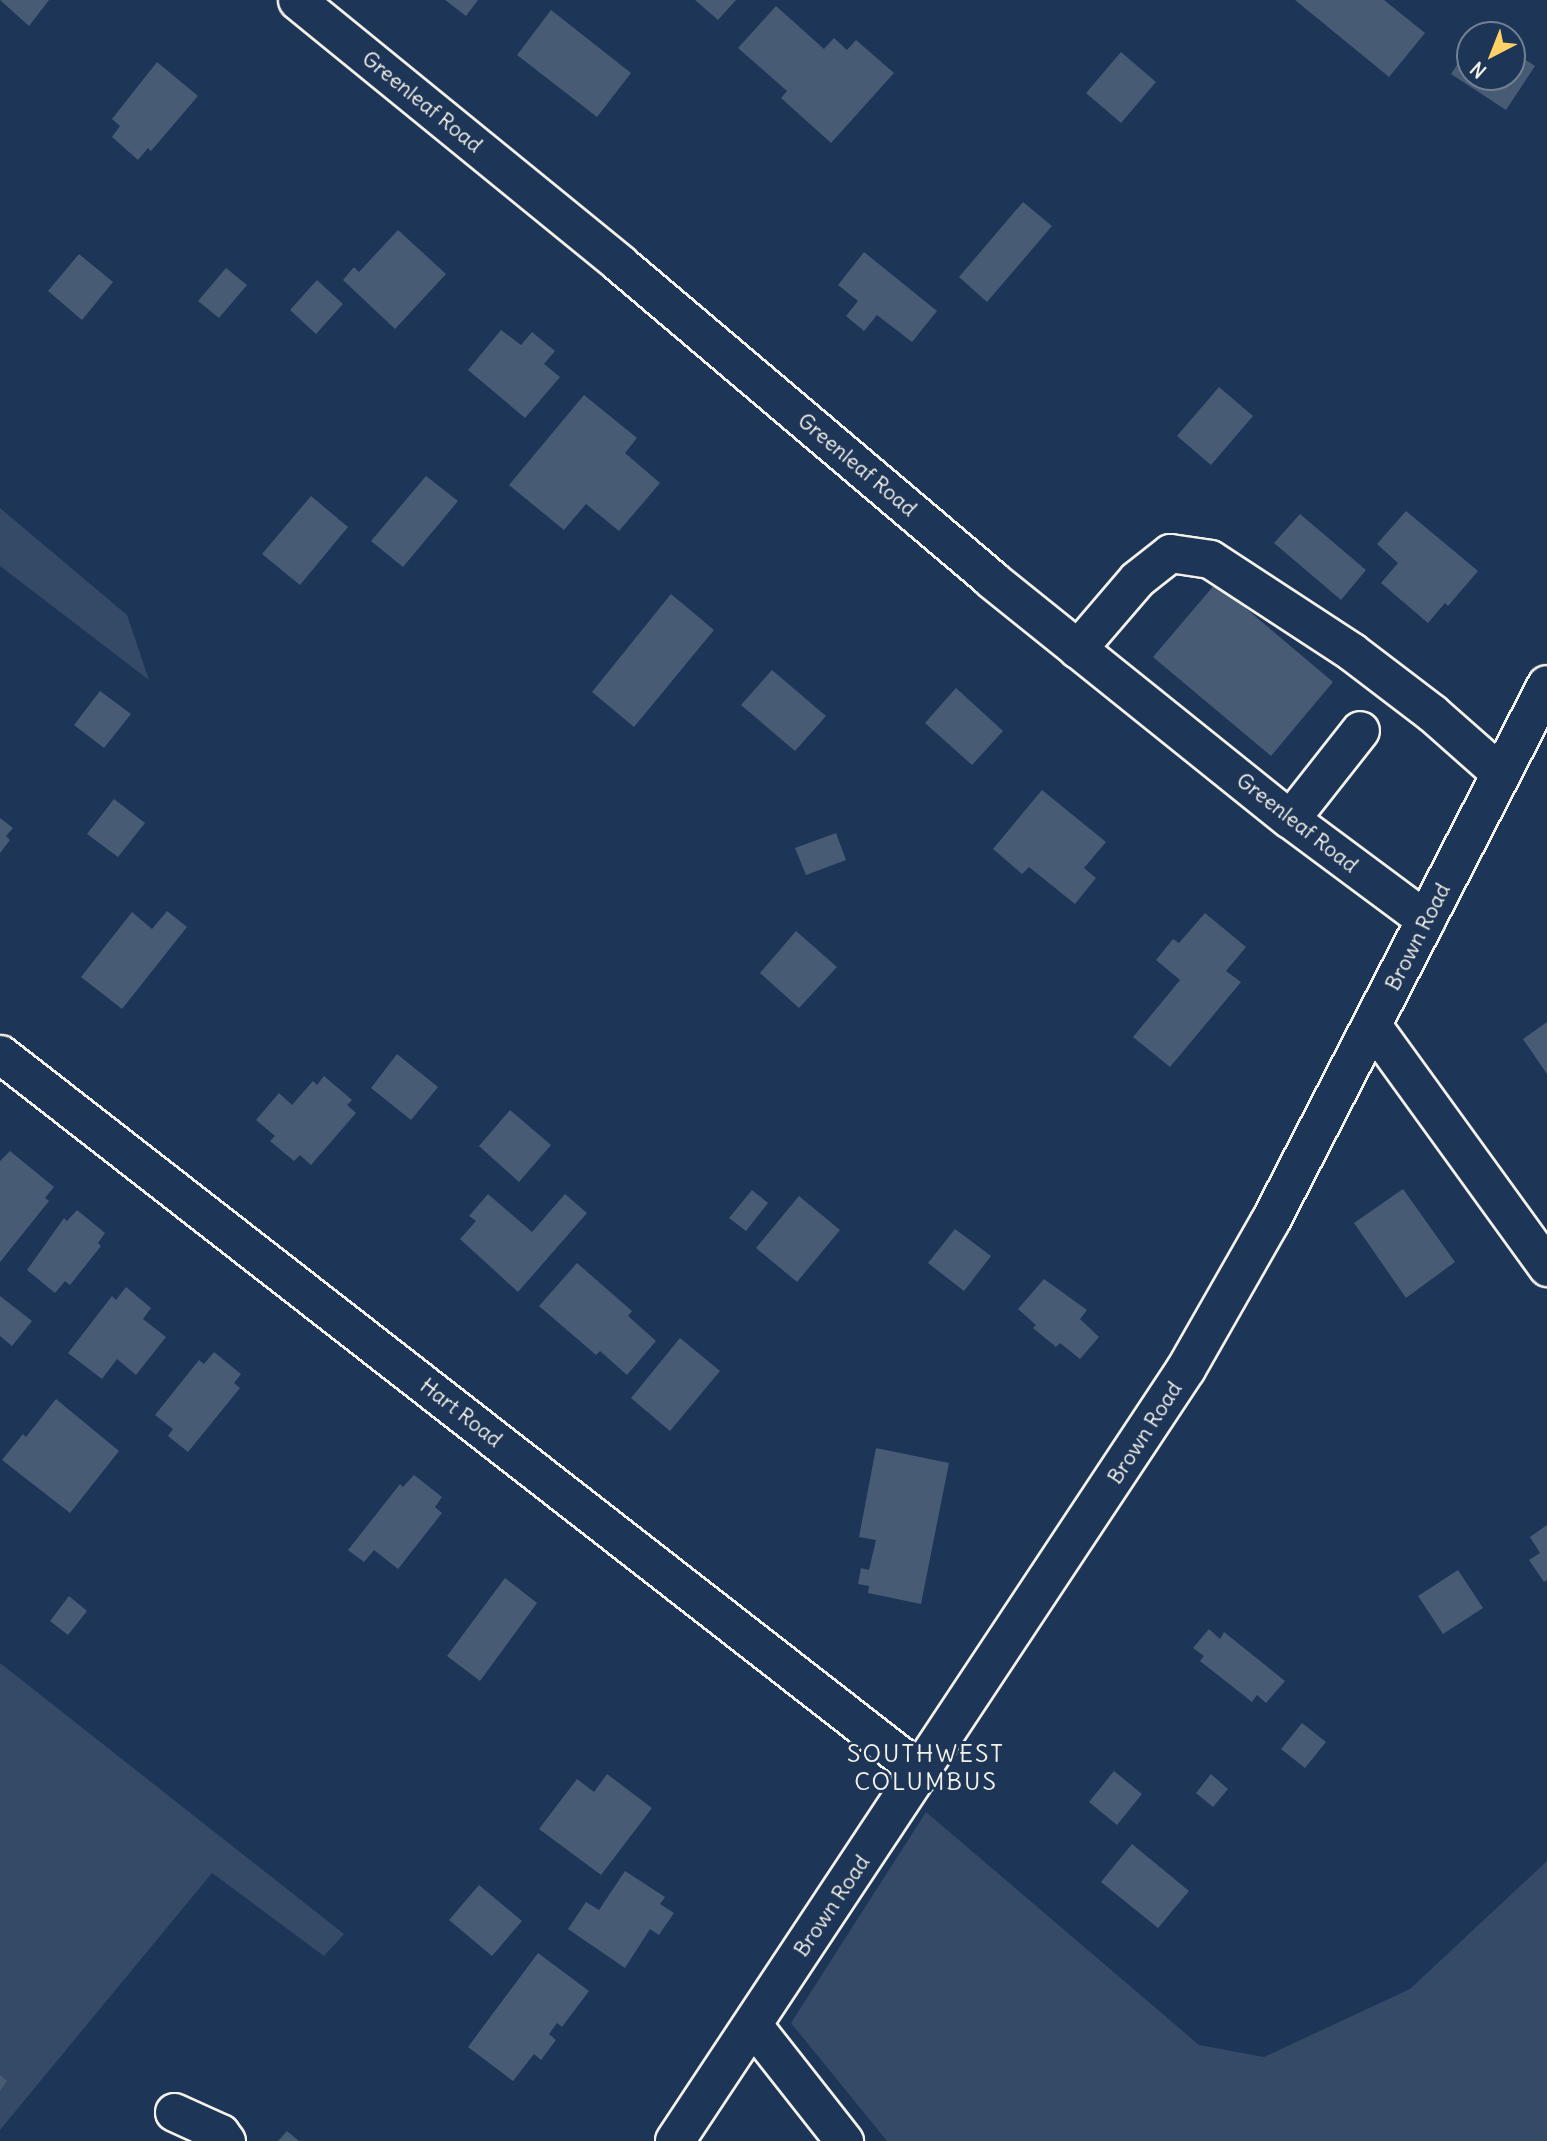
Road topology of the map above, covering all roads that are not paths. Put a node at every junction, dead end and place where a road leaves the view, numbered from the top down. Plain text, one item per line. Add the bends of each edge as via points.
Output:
1 (297, 0) edge
2 (1077, 649) junction
3 (1547, 685) edge
4 (1360, 730) dead end
5 (1537, 733) edge
6 (1501, 774) junction
7 (1290, 819) junction
8 (1426, 920) junction
9 (1372, 1025) junction
10 (0, 1054) edge
11 (1547, 1267) edge
12 (921, 1772) junction
13 (752, 2024) junction
14 (174, 2112) dead end
15 (226, 2141) edge
16 (675, 2141) edge
17 (844, 2141) edge

1 - 2 street, Greenleaf Road via 619,263
2 - 6 street via 1138,579 1170,553 1210,559 1352,652
2 - 7 street, Greenleaf Road
3 - 5 main road, Brown Road
4 - 7 street
5 - 6 main road, Brown Road
6 - 8 main road, Brown Road
7 - 8 street, Greenleaf Road
8 - 9 main road, Brown Road
9 - 11 street
9 - 12 main road, Brown Road via 1270,1222 1186,1369
10 - 12 street, Hart Road
12 - 13 main road, Brown Road
13 - 16 main road, Brown Road
13 - 17 street
14 - 15 street via 220,2133

